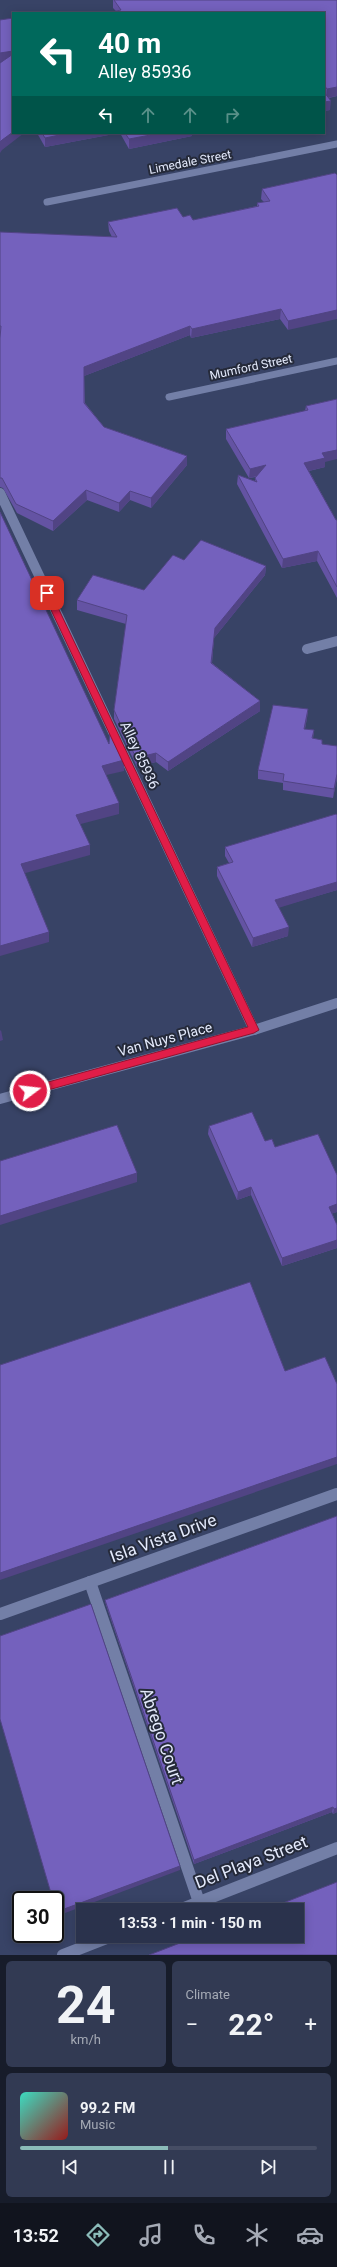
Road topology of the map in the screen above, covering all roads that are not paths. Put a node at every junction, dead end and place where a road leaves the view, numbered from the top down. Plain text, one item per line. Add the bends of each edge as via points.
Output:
1 (337, 144) edge
2 (47, 202) dead end
3 (337, 361) edge
4 (169, 396) dead end
5 (0, 493) edge
6 (337, 641) edge
7 (307, 649) dead end
8 (337, 1003) edge
9 (254, 1030) junction
10 (0, 1099) edge
11 (337, 1494) edge
12 (90, 1582) junction
13 (0, 1614) edge
14 (337, 1848) edge
15 (199, 1902) joint
16 (94, 1943) edge
17 (63, 1955) edge

1 - 2 street, Limedale Street
3 - 4 street, Mumford Street
5 - 9 street, Alley 85936
6 - 7 street
8 - 9 street, Van Nuys Place
9 - 10 street, Van Nuys Place
11 - 12 street, Isla Vista Drive
12 - 13 street, Isla Vista Drive
12 - 15 street, Abrego Court
14 - 15 street, Del Playa Street
16 - 17 street

